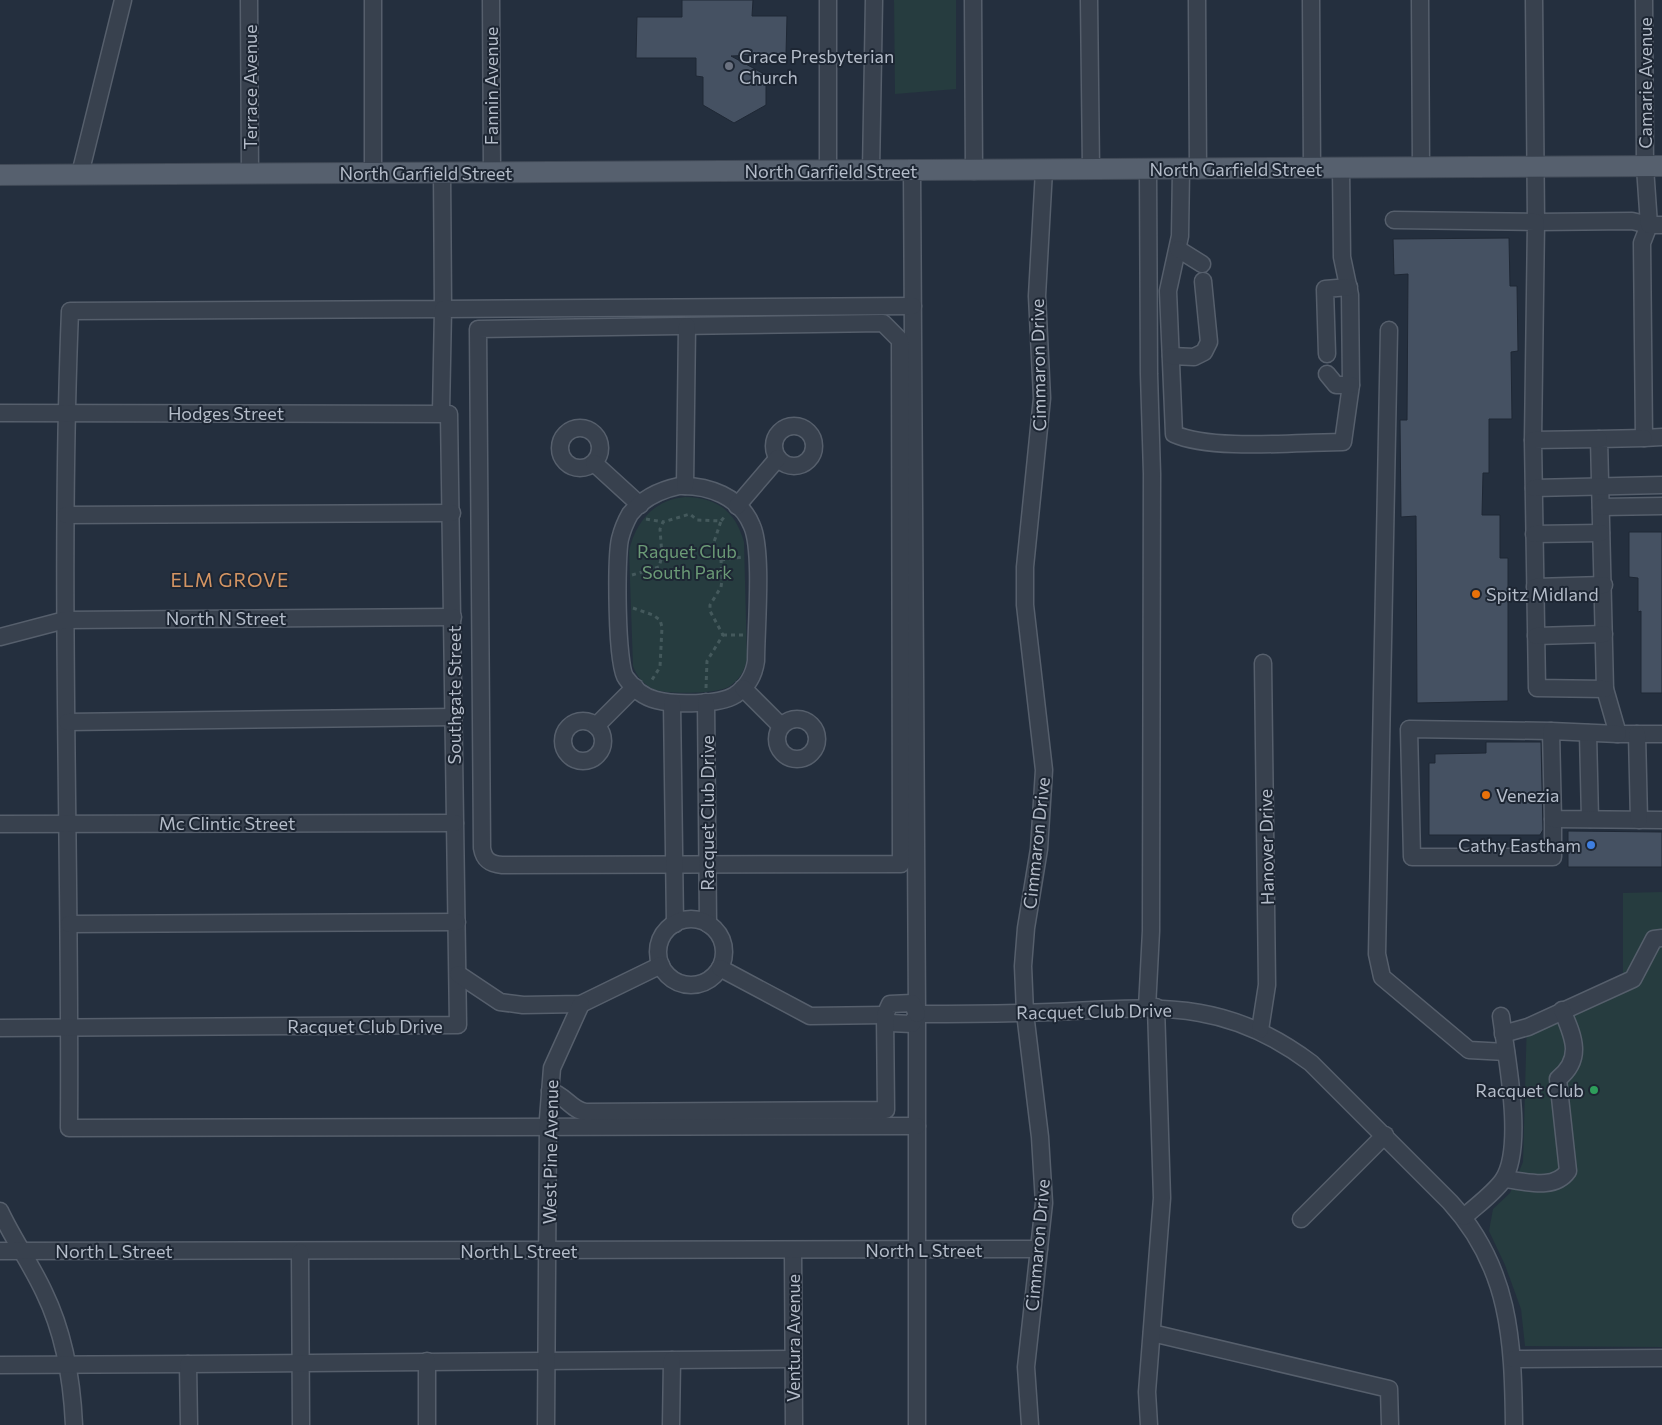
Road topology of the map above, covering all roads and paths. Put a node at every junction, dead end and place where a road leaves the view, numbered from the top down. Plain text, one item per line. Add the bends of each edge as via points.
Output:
1 (123, 0) edge
2 (250, 0) edge
3 (373, 0) edge
4 (491, 0) edge
5 (828, 0) edge
6 (874, 0) edge
7 (973, 0) edge
8 (1089, 0) edge
9 (1197, 0) edge
10 (1311, 0) edge
11 (1420, 0) edge
12 (1534, 0) edge
13 (1644, 0) edge
14 (1654, 166) edge
15 (1535, 167) junction
16 (1421, 168) junction
17 (1312, 169) junction
18 (1341, 169) junction
19 (1044, 170) junction
20 (1092, 170) junction
21 (1148, 170) junction
22 (1189, 170) junction
23 (828, 171) junction
24 (871, 171) junction
25 (912, 171) junction
26 (974, 171) junction
27 (442, 172) junction
28 (492, 172) junction
29 (373, 173) junction
30 (0, 174) edge
31 (80, 174) junction
32 (250, 174) junction
33 (1394, 220) dead end
34 (1536, 222) junction
35 (1655, 225) edge
36 (1178, 248) junction
37 (1202, 264) dead end
38 (1203, 281) dead end
39 (1349, 287) junction
40 (913, 306) junction
41 (442, 309) junction
42 (687, 326) junction
43 (1389, 330) dead end
44 (1327, 354) dead end
45 (1171, 356) junction
46 (1327, 374) dead end
47 (1351, 385) junction
48 (0, 413) edge
49 (66, 414) junction
50 (446, 414) junction
51 (1662, 437) edge
52 (1644, 438) junction
53 (1600, 439) junction
54 (1533, 440) junction
55 (778, 458) dead end
56 (594, 463) dead end
57 (1600, 485) junction
58 (1662, 485) edge
59 (685, 486) junction
60 (1534, 488) junction
61 (1662, 506) edge
62 (1601, 507) junction
63 (729, 512) junction
64 (452, 513) junction
65 (644, 514) junction
66 (66, 515) junction
67 (720, 521) junction
68 (663, 522) junction
69 (640, 525) dead end
70 (1601, 533) junction
71 (1534, 534) junction
72 (742, 549) dead end
73 (743, 557) junction
74 (721, 560) junction
75 (743, 566) dead end
76 (632, 568) dead end
77 (632, 575) junction
78 (632, 583) dead end
79 (1604, 585) junction
80 (1535, 588) junction
81 (632, 598) dead end
82 (632, 608) junction
83 (453, 617) junction
84 (632, 618) dead end
85 (65, 620) junction
86 (743, 626) dead end
87 (743, 634) junction
88 (1604, 634) junction
89 (722, 635) junction
90 (1536, 636) junction
91 (0, 637) edge
92 (744, 643) dead end
93 (1263, 663) dead end
94 (642, 683) junction
95 (713, 687) dead end
96 (657, 688) dead end
97 (696, 688) dead end
98 (743, 688) junction
99 (1605, 689) junction
100 (706, 695) junction
101 (672, 703) junction
102 (454, 717) junction
103 (67, 722) junction
104 (596, 726) dead end
105 (782, 726) dead end
106 (1551, 731) junction
107 (1588, 733) junction
108 (1618, 734) junction
109 (1637, 734) junction
110 (1662, 734) edge
111 (1553, 819) junction
112 (1590, 820) junction
113 (1640, 820) junction
114 (1662, 820) edge
115 (455, 823) junction
116 (0, 824) edge
117 (68, 824) junction
118 (708, 864) junction
119 (674, 865) junction
120 (457, 922) junction
121 (69, 924) junction
122 (675, 924) junction
123 (708, 924) junction
124 (1662, 938) edge
125 (661, 965) junction
126 (720, 968) junction
127 (458, 974) junction
128 (581, 1004) junction
129 (1151, 1008) junction
130 (1562, 1010) junction
131 (917, 1014) junction
132 (1025, 1014) junction
133 (885, 1015) junction
134 (1501, 1016) dead end
135 (70, 1027) junction
136 (0, 1028) edge
137 (1260, 1030) junction
138 (1503, 1034) junction
139 (1506, 1052) junction
140 (550, 1090) junction
141 (917, 1126) junction
142 (548, 1129) junction
143 (1385, 1136) junction
144 (1504, 1179) junction
145 (0, 1211) edge
146 (1464, 1217) junction
147 (1301, 1219) dead end
148 (1039, 1249) junction
149 (793, 1250) junction
150 (916, 1250) junction
151 (0, 1251) edge
152 (21, 1251) junction
153 (300, 1252) junction
154 (548, 1252) junction
155 (1152, 1334) junction
156 (1662, 1358) edge
157 (794, 1359) junction
158 (1512, 1359) junction
159 (672, 1360) junction
160 (427, 1361) junction
161 (547, 1361) junction
162 (300, 1362) junction
163 (188, 1364) junction
164 (0, 1365) edge
165 (67, 1365) junction
166 (74, 1425) edge
167 (189, 1425) edge
168 (301, 1425) edge
169 (427, 1425) edge
170 (546, 1425) edge
171 (671, 1425) edge
172 (794, 1425) edge
173 (917, 1425) edge
174 (1030, 1425) edge
175 (1149, 1425) edge
176 (1390, 1425) edge
177 (1514, 1425) edge

1 - 31 street
2 - 32 street, Terrace Avenue
3 - 29 street
4 - 28 street, Fannin Avenue
5 - 23 street
6 - 24 street
7 - 26 street
8 - 20 street
9 - 22 street
10 - 17 street
11 - 16 street
12 - 15 street
13 - 14 street, Camarie Avenue
14 - 15 main road, North Garfield Street
14 - 35 street, Camarie Avenue
15 - 16 main road, North Garfield Street
15 - 34 street
16 - 18 main road, North Garfield Street
17 - 18 main road, North Garfield Street
17 - 22 main road, North Garfield Street
18 - 39 street via 1342,257
19 - 20 main road, North Garfield Street
19 - 26 main road, North Garfield Street
19 - 132 street, Cimmaron Drive via 1037,296 1041,422 1028,521 1025,604 1044,770 1039,849 1023,966
20 - 21 main road, North Garfield Street
21 - 22 main road, North Garfield Street
21 - 129 street via 1152,493
22 - 36 street
23 - 24 main road, North Garfield Street
23 - 28 main road, North Garfield Street
24 - 25 main road, North Garfield Street
25 - 26 main road, North Garfield Street
25 - 40 street
27 - 28 main road, North Garfield Street
27 - 29 main road, North Garfield Street
27 - 41 street, Southgate Street
29 - 32 main road, North Garfield Street
30 - 31 main road, North Garfield Street
31 - 32 main road, North Garfield Street
33 - 34 street
34 - 35 street via 1632,221
34 - 54 street
35 - 52 street via 1642,243
36 - 37 street
36 - 45 street via 1168,291
38 - 45 street via 1209,342 1204,352 1194,357
39 - 44 street via 1325,289
39 - 47 street
40 - 41 street
40 - 131 street
41 - 49 street via 70,310
41 - 50 street, Southgate Street
42 - 59 street
42 - 118 street via 883,323 900,340 901,864
42 - 119 street via 478,329 483,855 488,861 502,865
43 - 139 street via 1377,954 1382,977 1468,1050
45 - 47 street via 1174,434 1187,440 1343,442
46 - 47 street via 1336,385
48 - 49 street, Hodges Street
49 - 50 street, Hodges Street
49 - 66 street
50 - 64 street, Southgate Street
51 - 52 street
52 - 53 street
53 - 54 street
53 - 57 street
54 - 60 street
55 - 63 street
56 - 65 street
57 - 58 street
57 - 60 street
57 - 62 street
59 - 63 street via 703,486 728,497
59 - 65 street via 658,492
60 - 71 street
61 - 62 street
62 - 70 street
63 - 67 path
63 - 98 street via 752,524 757,553 756,661 754,673
64 - 66 street
64 - 83 street, Southgate Street
65 - 68 path
65 - 69 path
65 - 94 street via 630,514 618,553 619,658 625,678
66 - 85 street
67 - 68 path via 697,520 690,514
67 - 74 path via 714,542
68 - 77 path via 659,567
70 - 71 street
70 - 79 street
71 - 80 street
72 - 73 path
73 - 74 path
73 - 75 path
74 - 89 path via 721,587 712,599 710,611
76 - 77 path
77 - 78 path
79 - 80 street
79 - 88 street
80 - 90 street
81 - 82 path
82 - 84 path
82 - 94 path via 654,615 662,627 660,667
83 - 85 street, North N Street
83 - 102 street, Southgate Street
85 - 91 street, North N Street
85 - 103 street
86 - 87 path
87 - 89 path
87 - 92 path
88 - 90 street
88 - 99 street
89 - 100 path via 707,661
90 - 99 street via 1537,688
93 - 137 street, Hanover Drive via 1268,985
94 - 96 path
94 - 101 street via 643,695
94 - 104 street
95 - 100 path
97 - 100 path
98 - 100 street via 725,699
98 - 105 street
99 - 108 street
100 - 101 street
100 - 118 street, Racquet Club Drive
101 - 119 street, Racquet Club Drive
102 - 103 street
102 - 115 street, Southgate Street
103 - 117 street
106 - 107 street
106 - 111 street
106 - 111 street via 1409,729 1412,857 1552,857
107 - 108 street
107 - 112 street
108 - 109 street
109 - 110 street
109 - 113 street
111 - 112 street
112 - 113 street
113 - 114 street
115 - 117 street, Mc Clintic Street
115 - 120 street, Southgate Street
116 - 117 street, Mc Clintic Street
117 - 121 street
118 - 119 street
118 - 123 street, Racquet Club Drive
119 - 122 street, Racquet Club Drive
120 - 121 street
120 - 127 street, Southgate Street
121 - 135 street
122 - 123 street via 689,920
122 - 125 street via 666,931 659,946
123 - 126 street via 721,939 724,959
124 - 130 street via 1654,939 1633,979
125 - 126 street via 670,978 686,985 706,982
125 - 128 street
126 - 133 street, Racquet Club Drive via 810,1016
127 - 128 street via 500,1002 523,1006
127 - 135 street, Racquet Club Drive via 458,1025
128 - 140 street, West Pine Avenue via 555,1060
129 - 132 street, Racquet Club Drive
129 - 137 street, Racquet Club Drive via 1208,1014
129 - 155 street via 1162,1198
130 - 138 street
130 - 144 street via 1574,1038 1574,1058 1558,1080 1568,1171 1562,1179 1549,1184
131 - 132 street, Racquet Club Drive
131 - 133 street, Racquet Club Drive via 912,1024 890,1023
131 - 141 street
132 - 148 street, Cimmaron Drive via 1043,1170 1044,1203
133 - 140 street via 886,1110 586,1112
134 - 138 street
135 - 136 street, Racquet Club Drive
135 - 142 street via 69,1128
137 - 143 street, Racquet Club Drive via 1311,1063
138 - 139 street
139 - 144 street via 1514,1143
140 - 142 street, West Pine Avenue
141 - 142 street
141 - 150 street
142 - 154 street, West Pine Avenue
143 - 146 street, Racquet Club Drive
143 - 147 street
144 - 146 street
145 - 152 street
146 - 158 street, Racquet Club Drive via 1495,1271 1505,1305
148 - 150 street, North L Street
148 - 174 street, Cimmaron Drive via 1026,1367
149 - 150 street, North L Street
149 - 154 street, North L Street
149 - 157 street, Ventura Avenue
150 - 173 street
151 - 152 street, North L Street
152 - 153 street, North L Street
152 - 165 street via 51,1309
153 - 154 street, North L Street
153 - 162 street
154 - 161 street, West Pine Avenue
155 - 175 street via 1147,1392
155 - 176 street via 1390,1389
156 - 158 street
157 - 159 street
157 - 172 street, Ventura Avenue
158 - 177 street, Racquet Club Drive
159 - 161 street
159 - 171 street
160 - 161 street
160 - 162 street
160 - 169 street
161 - 170 street, West Pine Avenue
162 - 163 street
162 - 168 street
163 - 165 street
163 - 167 street
164 - 165 street
165 - 166 street

